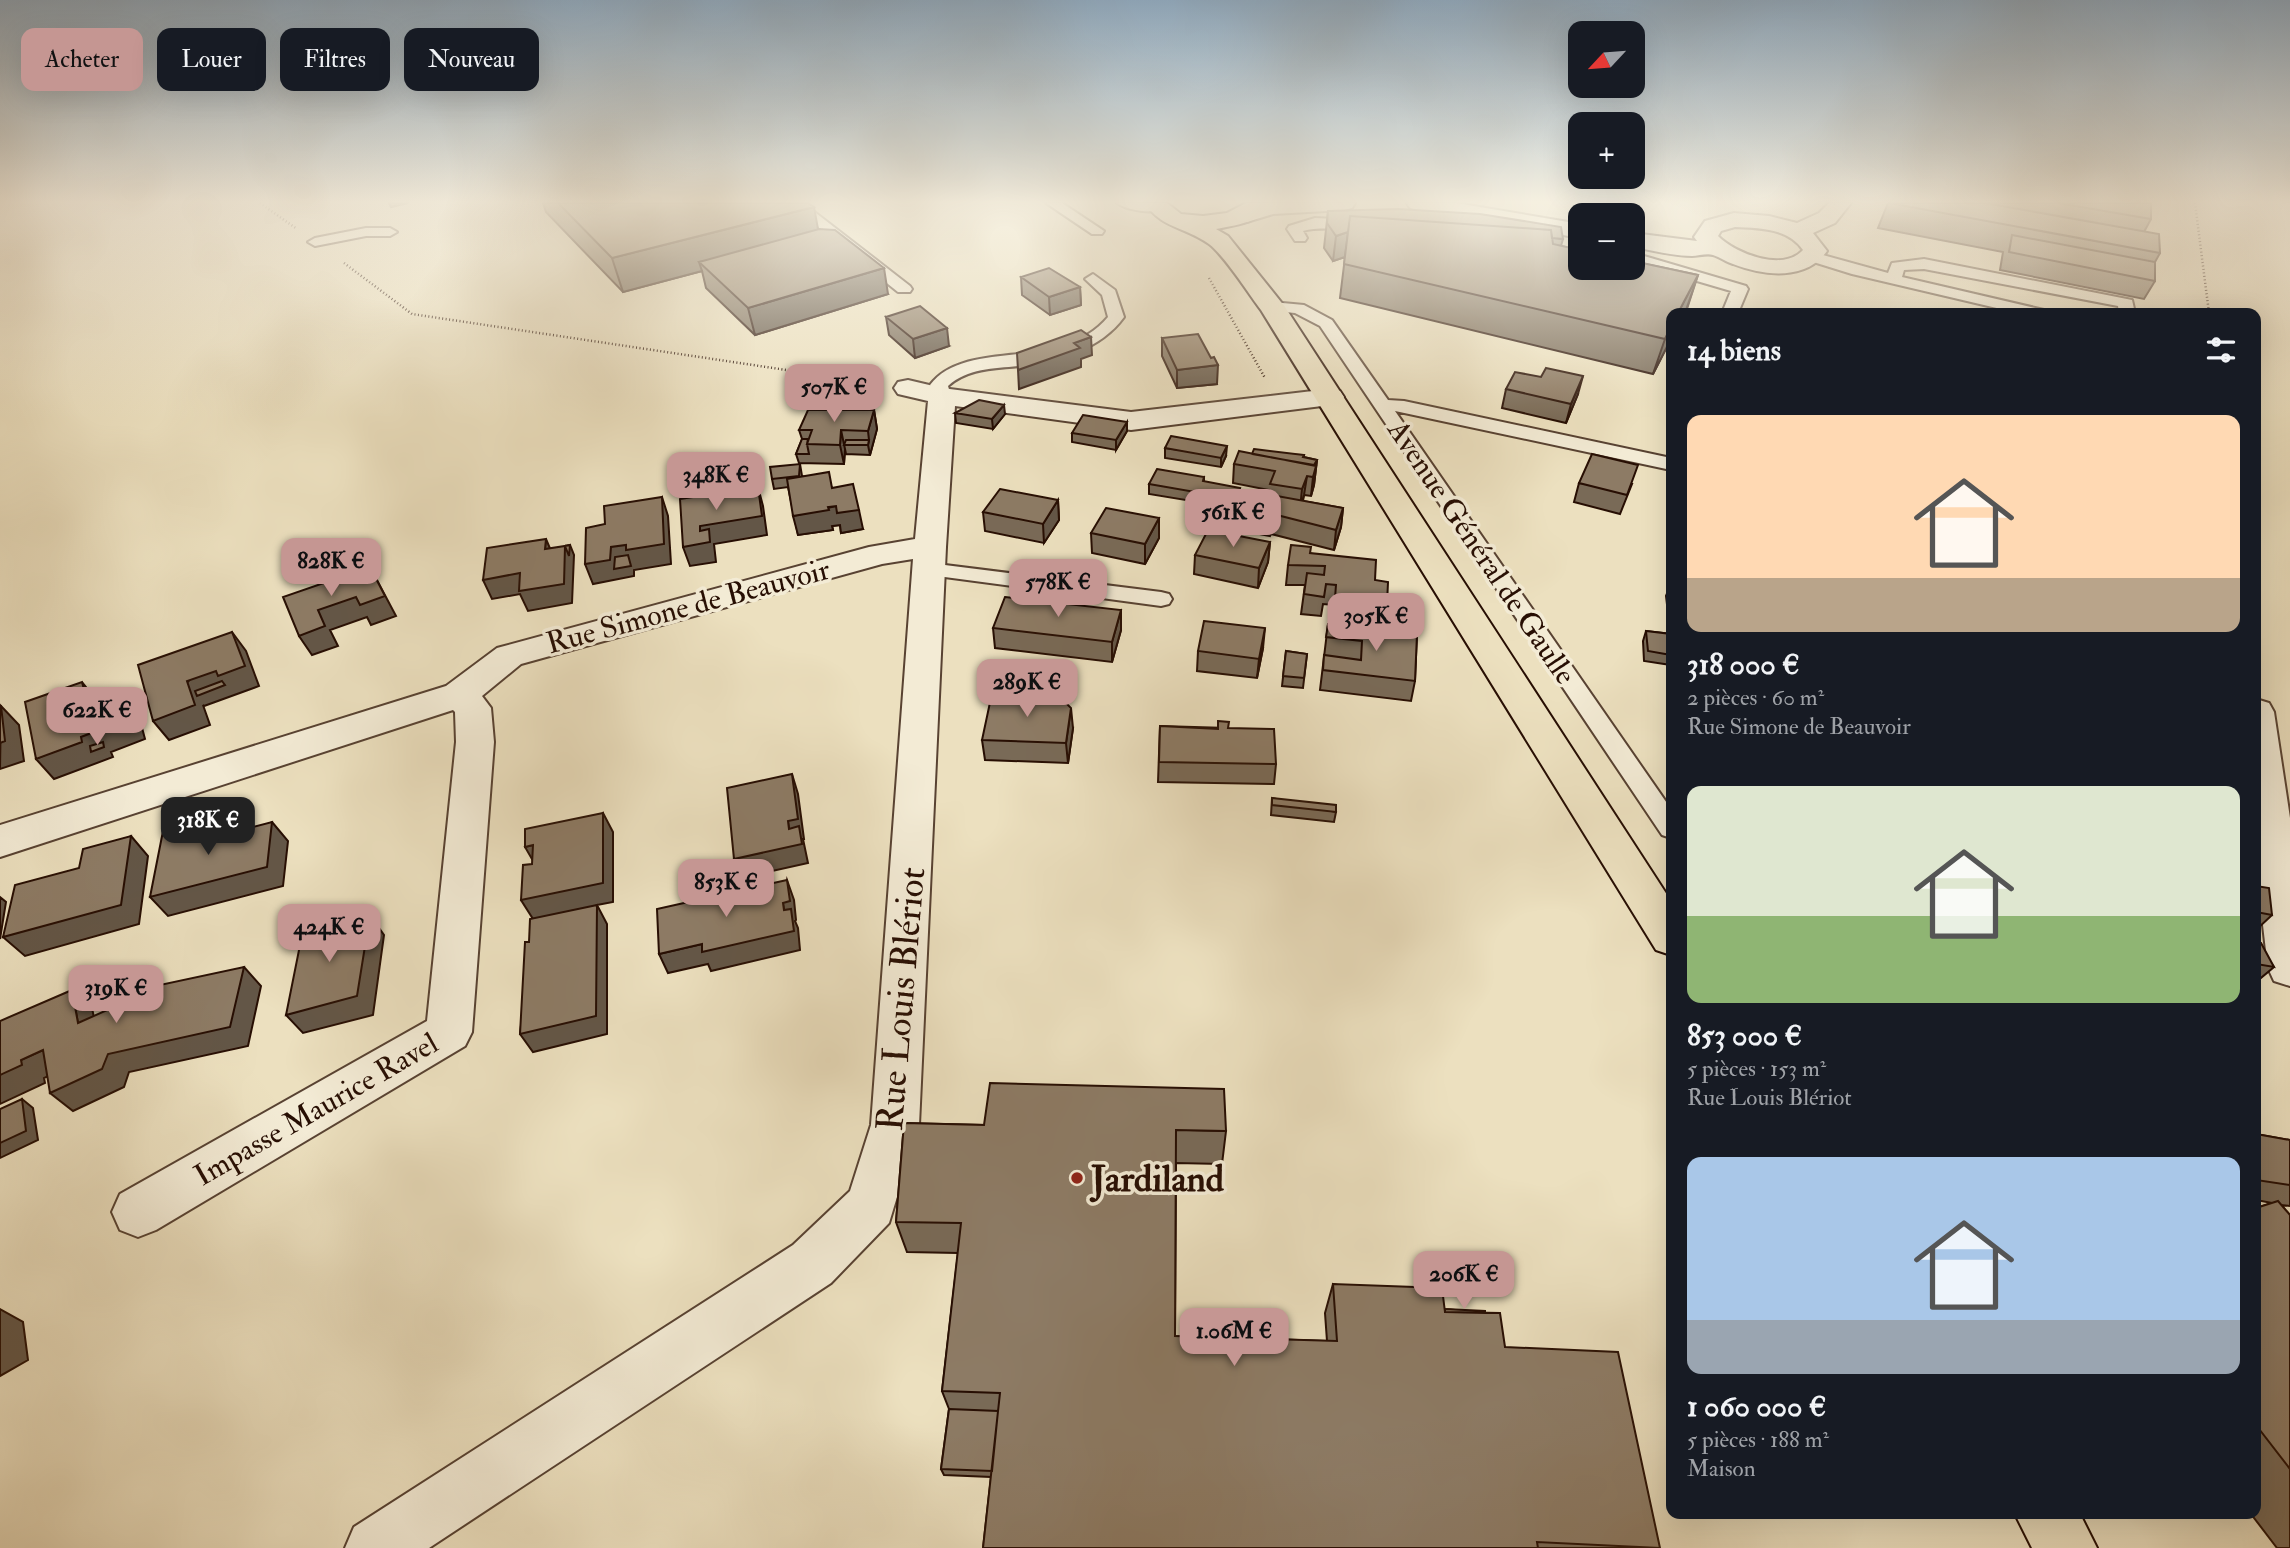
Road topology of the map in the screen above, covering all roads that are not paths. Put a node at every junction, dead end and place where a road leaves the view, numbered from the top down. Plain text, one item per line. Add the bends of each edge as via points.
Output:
1 (886, 275) edge
2 (1247, 275) edge
3 (1257, 275) edge
4 (1699, 275) edge
5 (1748, 275) edge
6 (1880, 275) edge
7 (1895, 275) edge
8 (1982, 275) edge
9 (1093, 279) dead end
10 (1894, 279) junction
11 (904, 289) dead end
12 (1740, 289) junction
13 (1272, 307) junction
14 (1732, 308) edge
15 (2017, 308) edge
16 (2126, 308) edge
17 (908, 388) road end
18 (942, 396) junction
19 (1330, 397) junction
20 (1382, 405) junction
21 (1666, 463) edge
22 (929, 558) junction
23 (1161, 599) dead end
24 (459, 695) junction
25 (2262, 800) edge
26 (1666, 821) edge
27 (0, 841) edge
28 (1666, 916) edge
29 (2290, 968) edge
30 (138, 1212) dead end
31 (2048, 1519) edge
32 (375, 1548) edge
33 (2067, 1548) edge

1 - 11 lane
2 - 13 main road, Avenue Général de Gaulle
3 - 13 main road, Avenue Général de Gaulle
4 - 12 lane
5 - 12 lane
6 - 10 lane
7 - 10 lane
8 - 16 lane via 2126,303
9 - 18 lane via 1109,293 1116,317 1106,332 1032,359 966,368 948,375 939,385
10 - 15 lane
12 - 14 lane
13 - 19 main road, Avenue Général de Gaulle
13 - 20 lane, Avenue Général de Gaulle via 1298,308 1326,323
17 - 18 street
18 - 19 street via 1131,421
18 - 22 street, Rue Louis Blériot
19 - 28 main road, Avenue Général de Gaulle
20 - 21 lane via 1404,405
20 - 26 lane, Avenue Général de Gaulle
22 - 23 lane
22 - 24 street, Rue Simone de Beauvoir via 880,554 509,656
22 - 32 street, Rue Louis Blériot via 895,1125 871,1206 812,1264
24 - 27 street
24 - 30 street, Impasse Maurice Ravel via 473,708 475,742 449,1032
25 - 29 street
31 - 33 main road

